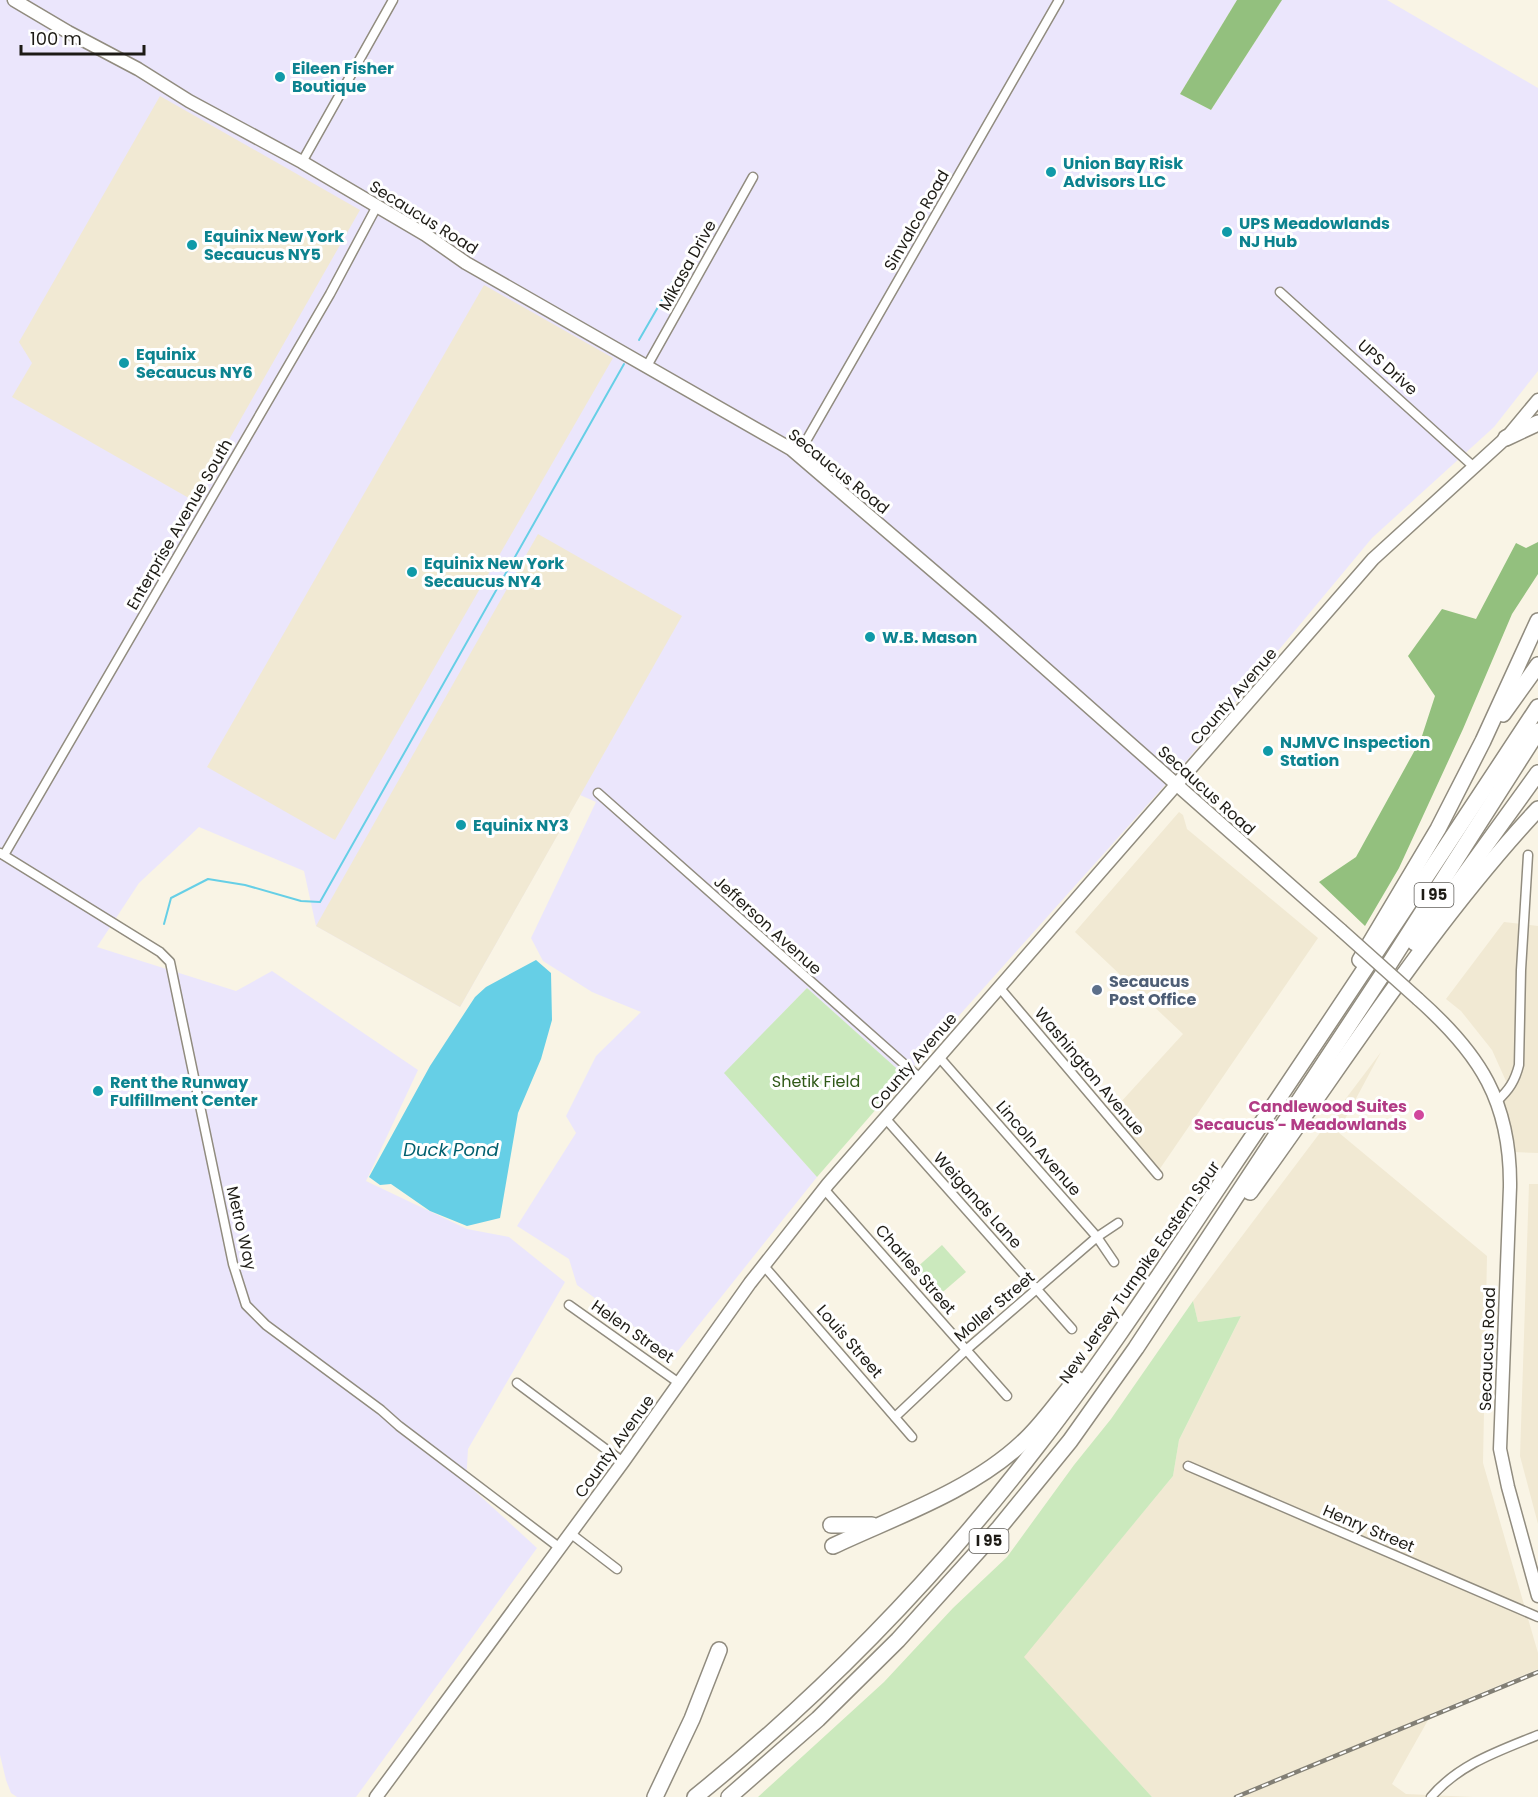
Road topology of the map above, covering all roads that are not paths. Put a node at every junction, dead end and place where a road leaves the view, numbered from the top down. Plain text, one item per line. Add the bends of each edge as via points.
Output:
1 (14, 0) edge
2 (393, 0) edge
3 (1059, 0) edge
4 (302, 162) junction
5 (753, 177) dead end
6 (376, 206) junction
7 (1280, 292) dead end
8 (647, 366) junction
9 (1538, 400) edge
10 (1538, 423) edge
11 (1506, 438) junction
12 (798, 455) junction
13 (1474, 467) junction
14 (1538, 621) edge
15 (1538, 665) edge
16 (1538, 707) edge
17 (1538, 731) edge
18 (1483, 741) junction
19 (1538, 773) edge
20 (1177, 785) junction
21 (598, 793) dead end
22 (1538, 809) edge
23 (2, 854) edge
24 (1528, 855) dead end
25 (999, 987) junction
26 (1336, 1015) junction
27 (939, 1057) junction
28 (1327, 1058) junction
29 (920, 1078) junction
30 (1497, 1101) junction
31 (885, 1118) junction
32 (1158, 1175) dead end
33 (825, 1189) junction
34 (1118, 1223) dead end
35 (1097, 1237) junction
36 (1204, 1246) junction
37 (1114, 1262) dead end
38 (764, 1266) junction
39 (1037, 1289) junction
40 (569, 1305) dead end
41 (1127, 1323) junction
42 (1072, 1329) dead end
43 (966, 1350) junction
44 (517, 1383) dead end
45 (679, 1383) junction
46 (1007, 1396) dead end
47 (895, 1417) junction
48 (912, 1437) dead end
49 (623, 1462) junction
50 (1188, 1466) dead end
51 (831, 1525) dead end
52 (878, 1525) junction
53 (570, 1533) junction
54 (833, 1546) dead end
55 (560, 1548) junction
56 (616, 1569) dead end
57 (1538, 1596) edge
58 (1538, 1617) edge
59 (719, 1650) dead end
60 (1538, 1735) edge
61 (376, 1797) edge
62 (655, 1797) edge
63 (695, 1797) edge
64 (729, 1797) edge
65 (1431, 1797) edge

1 - 4 main road, Secaucus Road
2 - 4 street
3 - 12 street, Sinvalco Road
4 - 6 main road, Secaucus Road
5 - 8 street, Mikasa Drive
6 - 8 main road, Secaucus Road via 466,263
6 - 23 street, Enterprise Avenue South via 330,294
7 - 13 street, UPS Drive
8 - 12 main road, Secaucus Road
9 - 11 main road, County Avenue
10 - 11 highway
11 - 13 main road, County Avenue
12 - 20 main road, Secaucus Road
13 - 20 main road, County Avenue via 1373,559
14 - 18 highway
15 - 18 highway
16 - 26 highway, New Jersey Turnpike Eastern Spur / I 95
17 - 28 highway, I 95
18 - 26 highway via 1425,853 1358,964
19 - 28 highway via 1359,1021
20 - 25 main road, County Avenue
20 - 30 main road, Secaucus Road, bridge via 1419,999 1465,1045
21 - 29 street, Jefferson Avenue
22 - 36 highway via 1418,955 1245,1200
23 - 55 street, Metro Way via 160,952 170,962 233,1264 246,1305 266,1325
24 - 30 street via 1519,1065 1510,1089
25 - 27 main road, County Avenue
25 - 32 street, Washington Avenue
26 - 41 highway, New Jersey Turnpike Eastern Spur / I 95
27 - 29 main road, County Avenue
27 - 35 street, Lincoln Avenue
28 - 36 highway, I 95
29 - 31 main road, County Avenue
30 - 57 main road, Secaucus Road via 1510,1160 1500,1449
31 - 33 main road, County Avenue
31 - 39 street, Weigands Lane
33 - 38 main road, County Avenue
33 - 43 street, Charles Street
34 - 35 street, Moller Street
35 - 37 street, Lincoln Avenue
35 - 39 street, Moller Street
36 - 64 highway, I 95 via 1098,1404 999,1528 865,1673
38 - 45 main road, County Avenue
38 - 47 street, Louis Street
39 - 42 street, Weigands Lane
39 - 43 street, Moller Street
40 - 45 street, Helen Street
41 - 52 highway via 1009,1454 976,1478
41 - 63 highway, New Jersey Turnpike Eastern Spur / I 95 via 1027,1460 892,1616 798,1708
43 - 46 street, Charles Street
43 - 47 street, Moller Street
44 - 49 street
45 - 49 main road, County Avenue
47 - 48 street, Louis Street
49 - 53 main road, County Avenue
50 - 58 street, Henry Street
51 - 52 highway
52 - 54 highway
53 - 55 main road, County Avenue
53 - 56 street
55 - 61 main road, County Avenue
59 - 62 highway
60 - 65 street via 1470,1764

